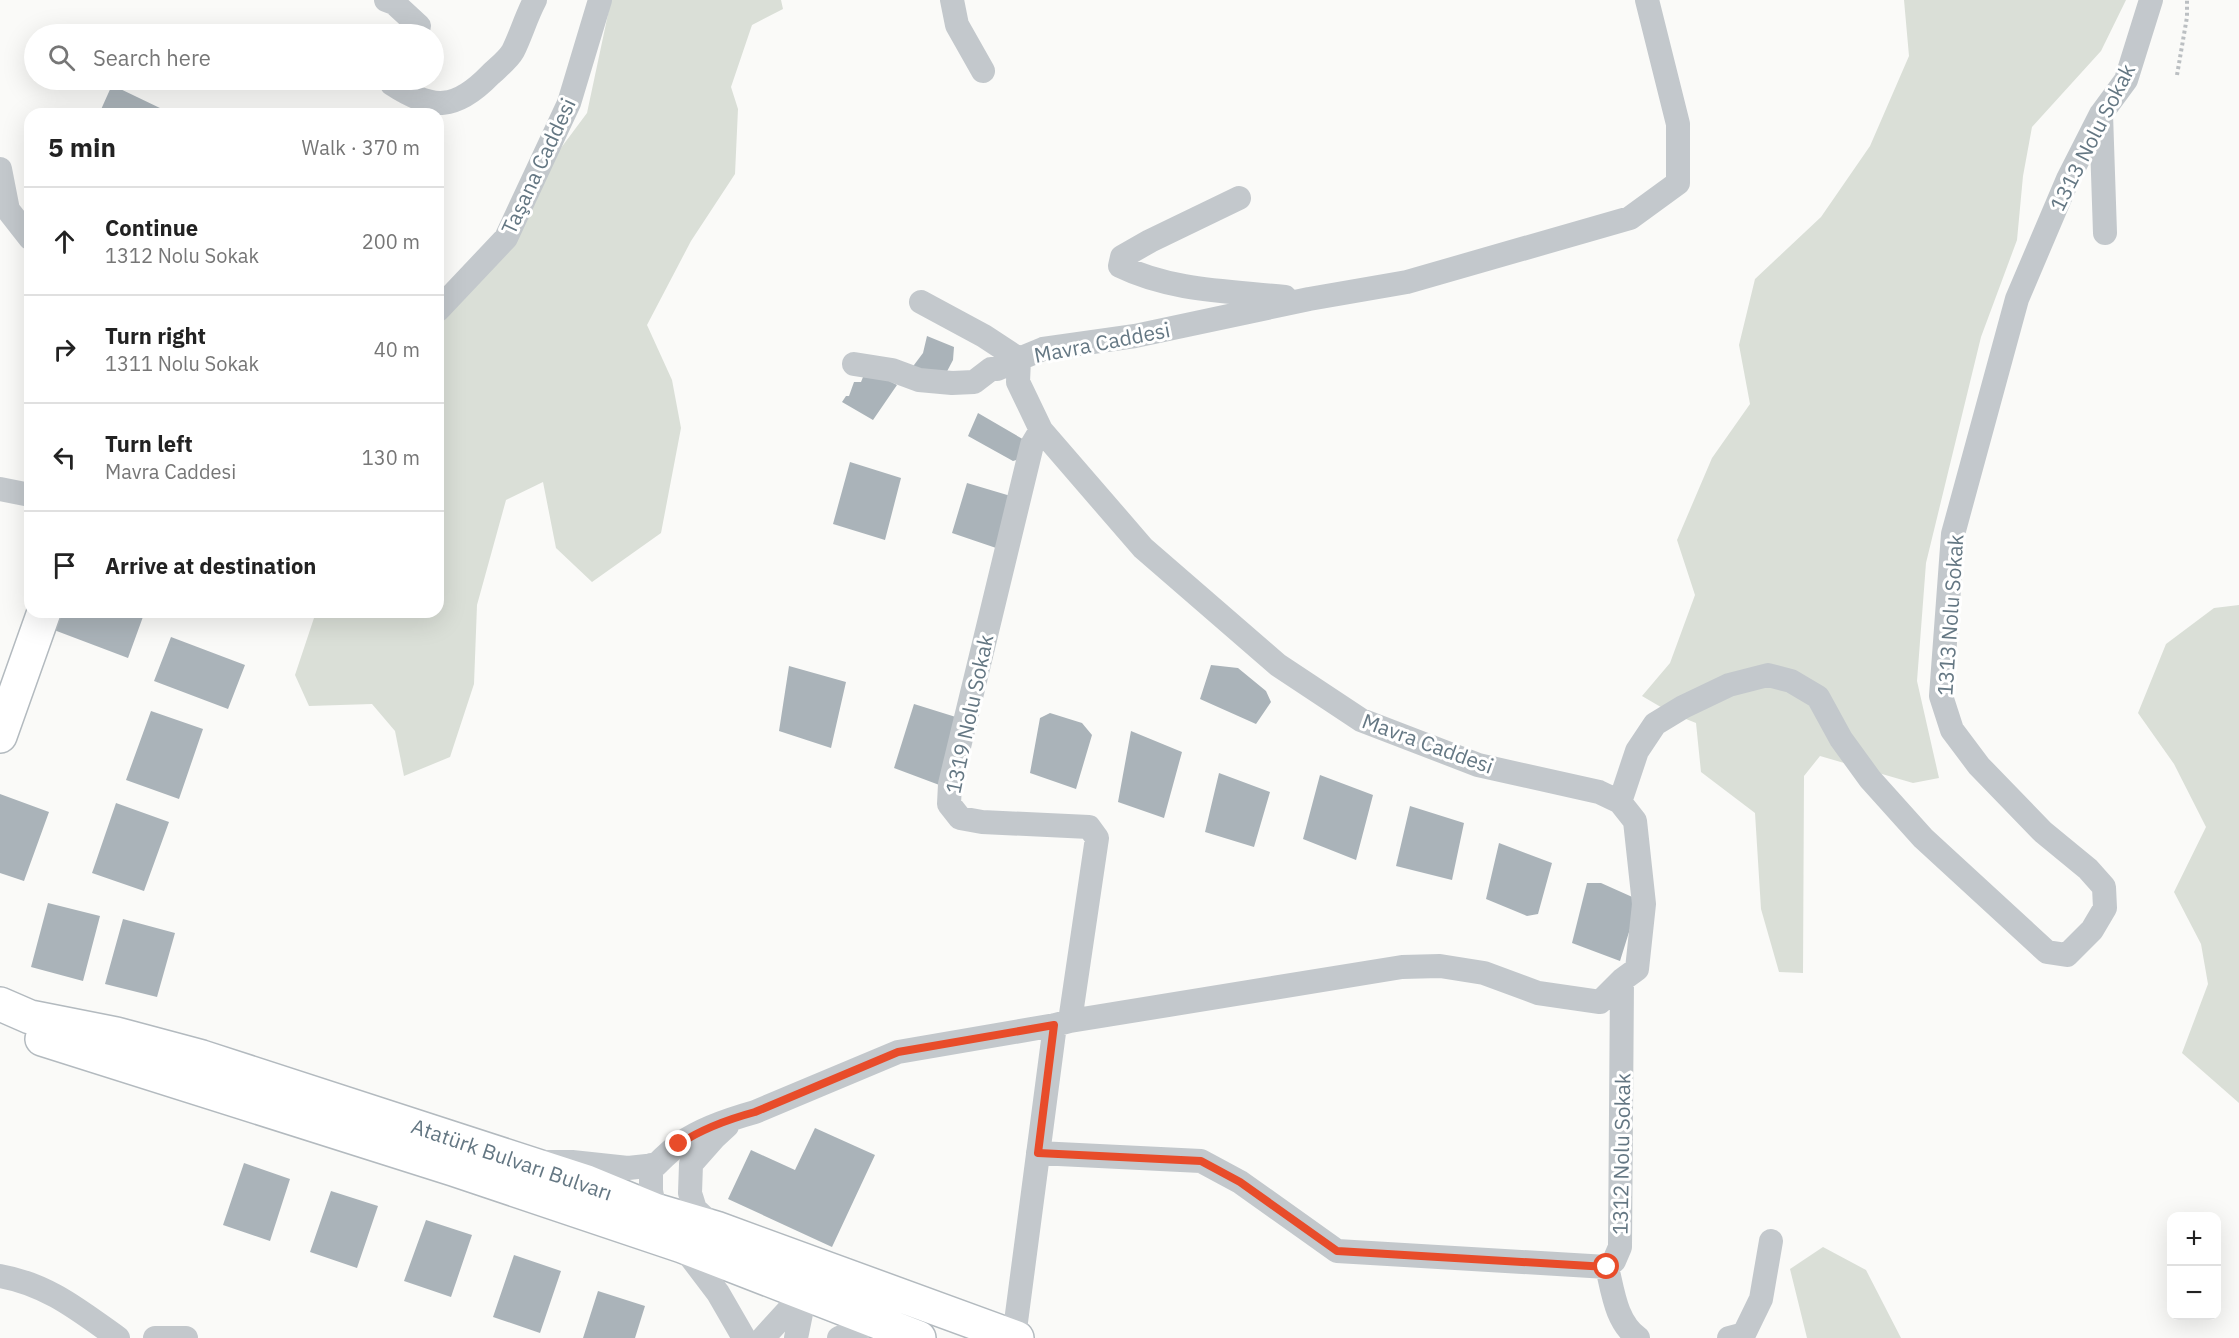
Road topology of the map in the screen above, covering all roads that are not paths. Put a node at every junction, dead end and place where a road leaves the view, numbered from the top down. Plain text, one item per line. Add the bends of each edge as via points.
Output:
1 (386, 0) edge
2 (535, 0) edge
3 (600, 0) edge
4 (952, 0) edge
5 (1647, 0) edge
6 (2151, 0) edge
7 (417, 24) edge
8 (983, 71) dead end
9 (402, 90) edge
10 (2101, 114) junction
11 (0, 169) edge
12 (1239, 198) dead end
13 (24, 230) edge
14 (2105, 233) dead end
15 (1308, 299) junction
16 (921, 302) dead end
17 (444, 304) edge
18 (1019, 359) junction
19 (854, 364) dead end
20 (1041, 430) junction
21 (0, 489) edge
22 (24, 494) edge
23 (42, 618) edge
24 (0, 736) edge
25 (1620, 802) junction
26 (1622, 980) junction
27 (0, 983) edge
28 (0, 1004) edge
29 (1062, 1023) junction
30 (57, 1024) junction
31 (0, 1025) edge
32 (738, 1117) junction
33 (1038, 1153) junction
34 (527, 1163) junction
35 (656, 1165) junction
36 (655, 1210) junction
37 (716, 1228) junction
38 (1771, 1241) dead end
39 (682, 1246) junction
40 (1607, 1267) junction
41 (0, 1276) edge
42 (808, 1278) junction
43 (875, 1321) junction
44 (1015, 1337) edge
45 (118, 1338) edge
46 (155, 1338) edge
47 (186, 1338) edge
48 (744, 1338) edge
49 (763, 1338) edge
50 (796, 1338) edge
51 (839, 1338) edge
52 (919, 1338) edge
53 (1638, 1338) edge
54 (1729, 1338) edge

1 - 7 street
2 - 9 street via 512,54 473,93 449,102 432,103
3 - 17 street, Taşana Caddesi via 569,103 506,238
4 - 8 street via 957,25
5 - 15 street, Mavra Caddesi via 1678,124 1678,183 1630,218 1407,282
6 - 10 street, 1313 Nolu Sokak via 2126,80
10 - 14 street
10 - 25 street, 1313 Nolu Sokak via 2016,299 1953,534 1941,696 1952,730 1979,766 2104,887 2104,908 2092,930 2067,955 2047,952 1923,838 1870,779 1841,739 1818,697 1791,681 1768,675 1729,685 1655,724 1637,751
11 - 13 street via 8,210
12 - 15 street via 1140,246 1122,257 1120,266 1142,277 1190,287
15 - 18 street, Mavra Caddesi via 1135,336 1043,349
16 - 18 street
18 - 19 street via 991,369 974,382 952,383 919,380 892,370
18 - 20 street, Mavra Caddesi via 1018,382
20 - 25 street, Mavra Caddesi via 1143,548 1278,665 1361,720 1478,765 1599,792
20 - 29 street, 1319 Nolu Sokak via 1032,445 950,784 949,804 960,818 1089,827 1097,838
21 - 22 street
23 - 24 street
25 - 26 street via 1635,821 1644,904 1637,969
26 - 29 street via 1600,1002 1538,993 1484,973 1440,966 1402,968
26 - 40 street, 1312 Nolu Sokak via 1620,1247
27 - 30 street via 55,1013
28 - 30 street, Atatürk Bulvarı Bulvarı
29 - 32 street via 898,1052
29 - 33 street
30 - 34 street, Atatürk Bulvarı Bulvarı via 202,1057
31 - 39 street, Atatürk Bulvarı Bulvarı
32 - 35 street via 692,1136
32 - 37 street via 691,1164 690,1193 695,1209
33 - 40 street via 1201,1161 1240,1182 1337,1251
33 - 44 street
34 - 35 street via 572,1162 628,1168
34 - 36 street, Atatürk Bulvarı Bulvarı
35 - 36 street via 651,1165 650,1178
36 - 37 street, Atatürk Bulvarı Bulvarı
36 - 39 street
37 - 42 street, Atatürk Bulvarı Bulvarı
38 - 54 street via 1761,1299 1744,1334
39 - 42 street, Atatürk Bulvarı Bulvarı
39 - 48 street via 718,1293
40 - 53 street via 1617,1307 1629,1331
41 - 45 street via 34,1284
42 - 43 street, Atatürk Bulvarı Bulvarı
42 - 44 street, Atatürk Bulvarı Bulvarı
42 - 49 street
42 - 50 street
43 - 51 street
43 - 52 street, Atatürk Bulvarı Bulvarı
46 - 47 street

